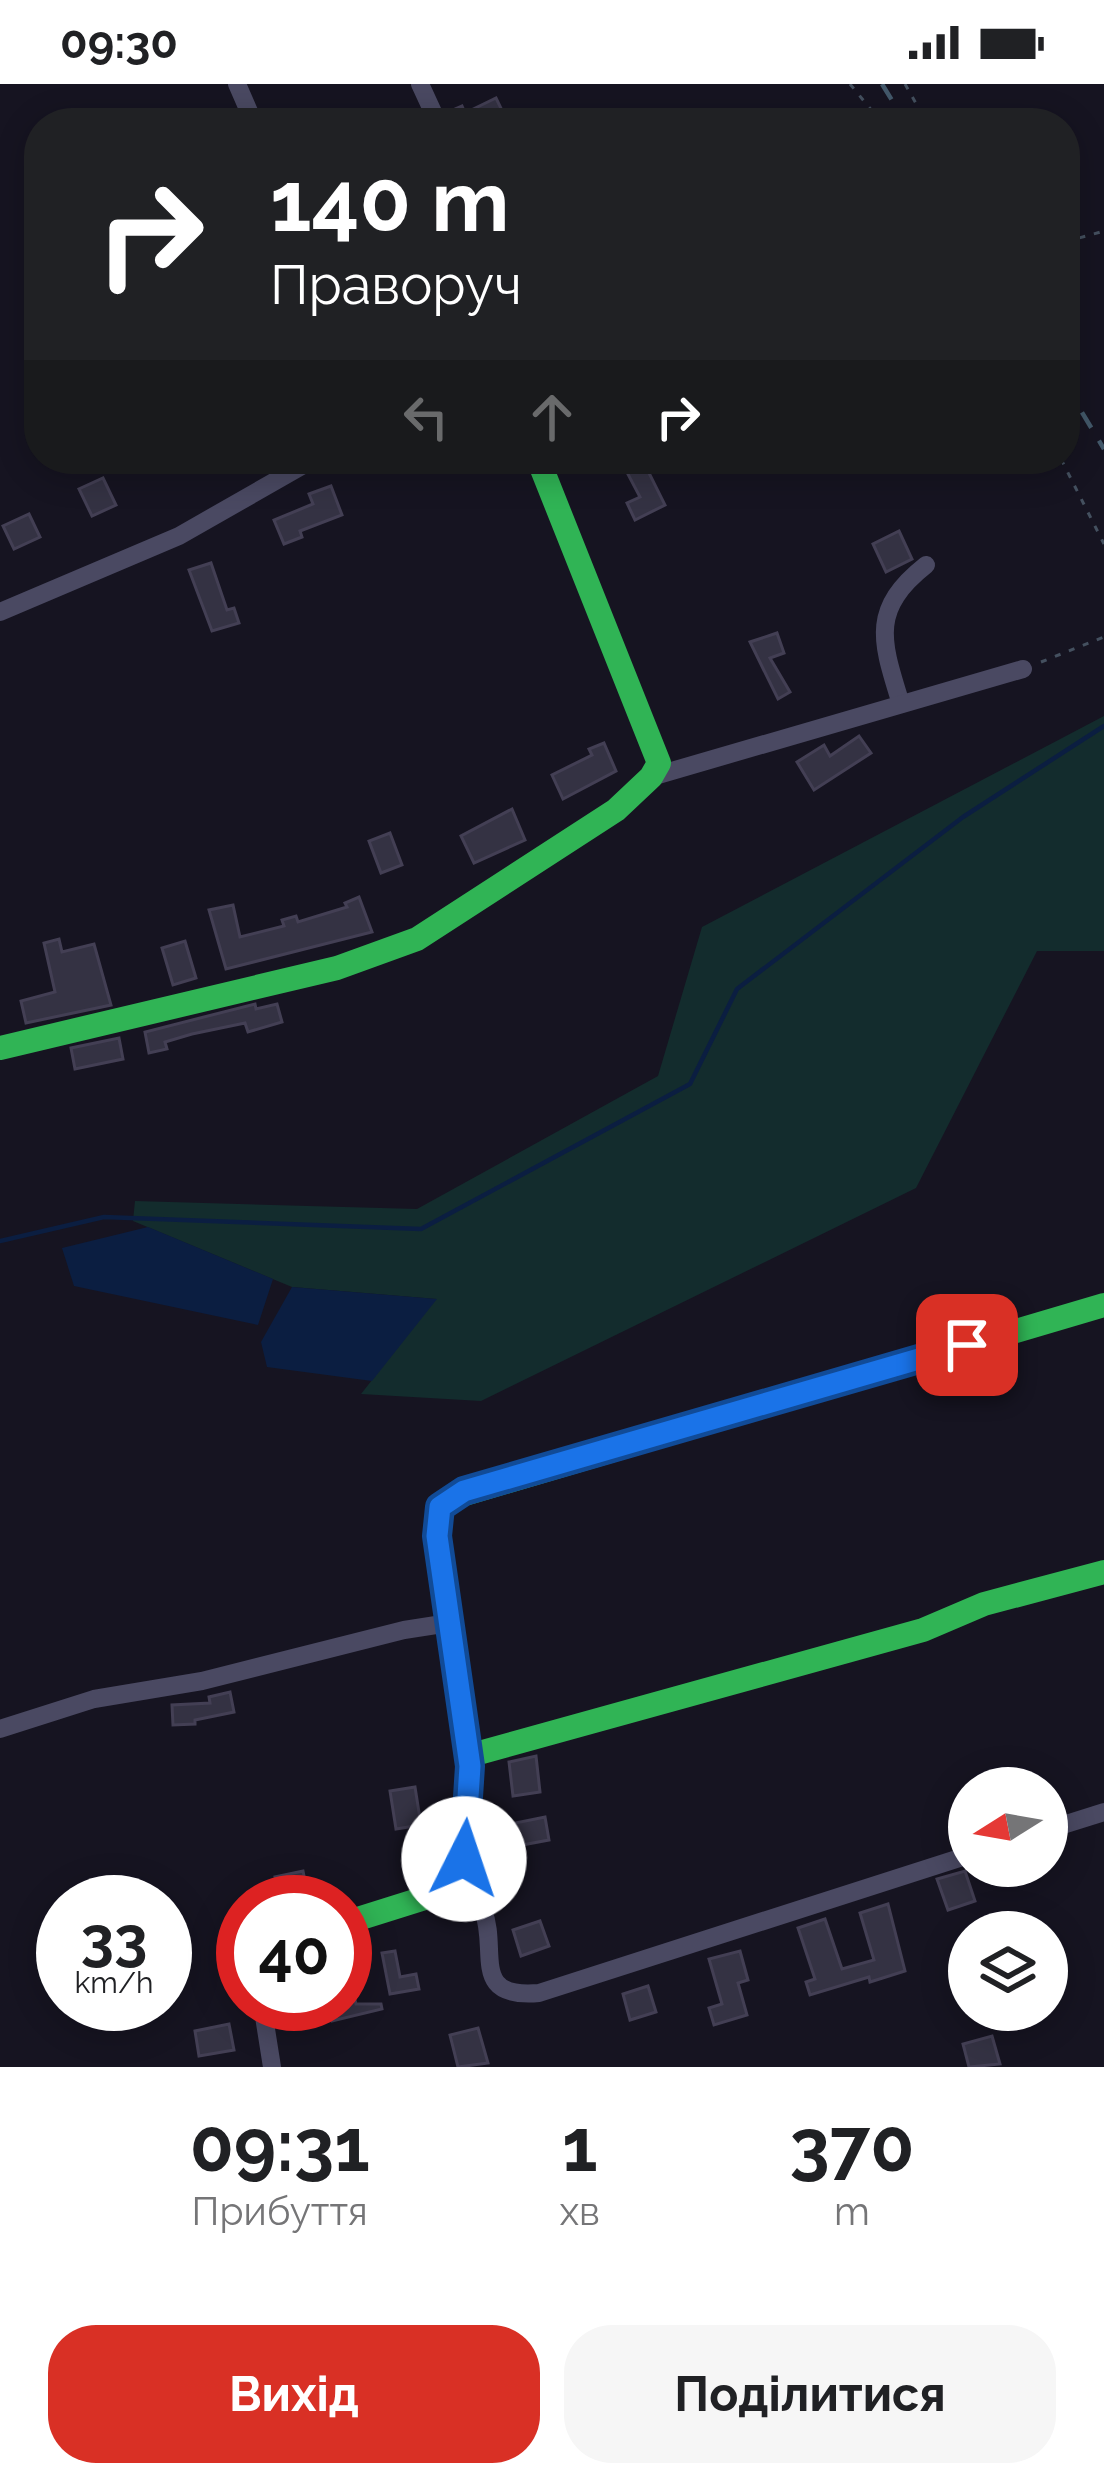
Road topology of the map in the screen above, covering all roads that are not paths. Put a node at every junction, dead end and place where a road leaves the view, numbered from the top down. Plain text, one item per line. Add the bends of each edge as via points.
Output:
1 (288, 474) edge
2 (544, 474) edge
3 (926, 565) dead end
4 (0, 612) edge
5 (1023, 669) road end
6 (901, 704) junction
7 (651, 777) junction
8 (0, 1048) edge
9 (1104, 1305) edge
10 (1104, 1573) edge
11 (449, 1622) junction
12 (0, 1729) edge
13 (468, 1756) junction
14 (1104, 1812) edge
15 (1068, 1823) edge
16 (948, 1863) edge
17 (466, 1885) junction
18 (372, 1915) edge
19 (266, 2031) edge
20 (272, 2067) edge

1 - 4 street via 179,536
2 - 7 street via 658,763
3 - 6 street via 901,585 886,614 881,642
5 - 6 street
6 - 7 street
7 - 8 street via 616,810 417,940 337,968
9 - 11 street via 464,1491 440,1507 436,1521
10 - 13 street
11 - 12 street via 94,1699
11 - 13 street
13 - 17 street
14 - 15 street
16 - 17 street via 524,1994 499,1987 491,1974 483,1912
17 - 18 street
19 - 20 street

